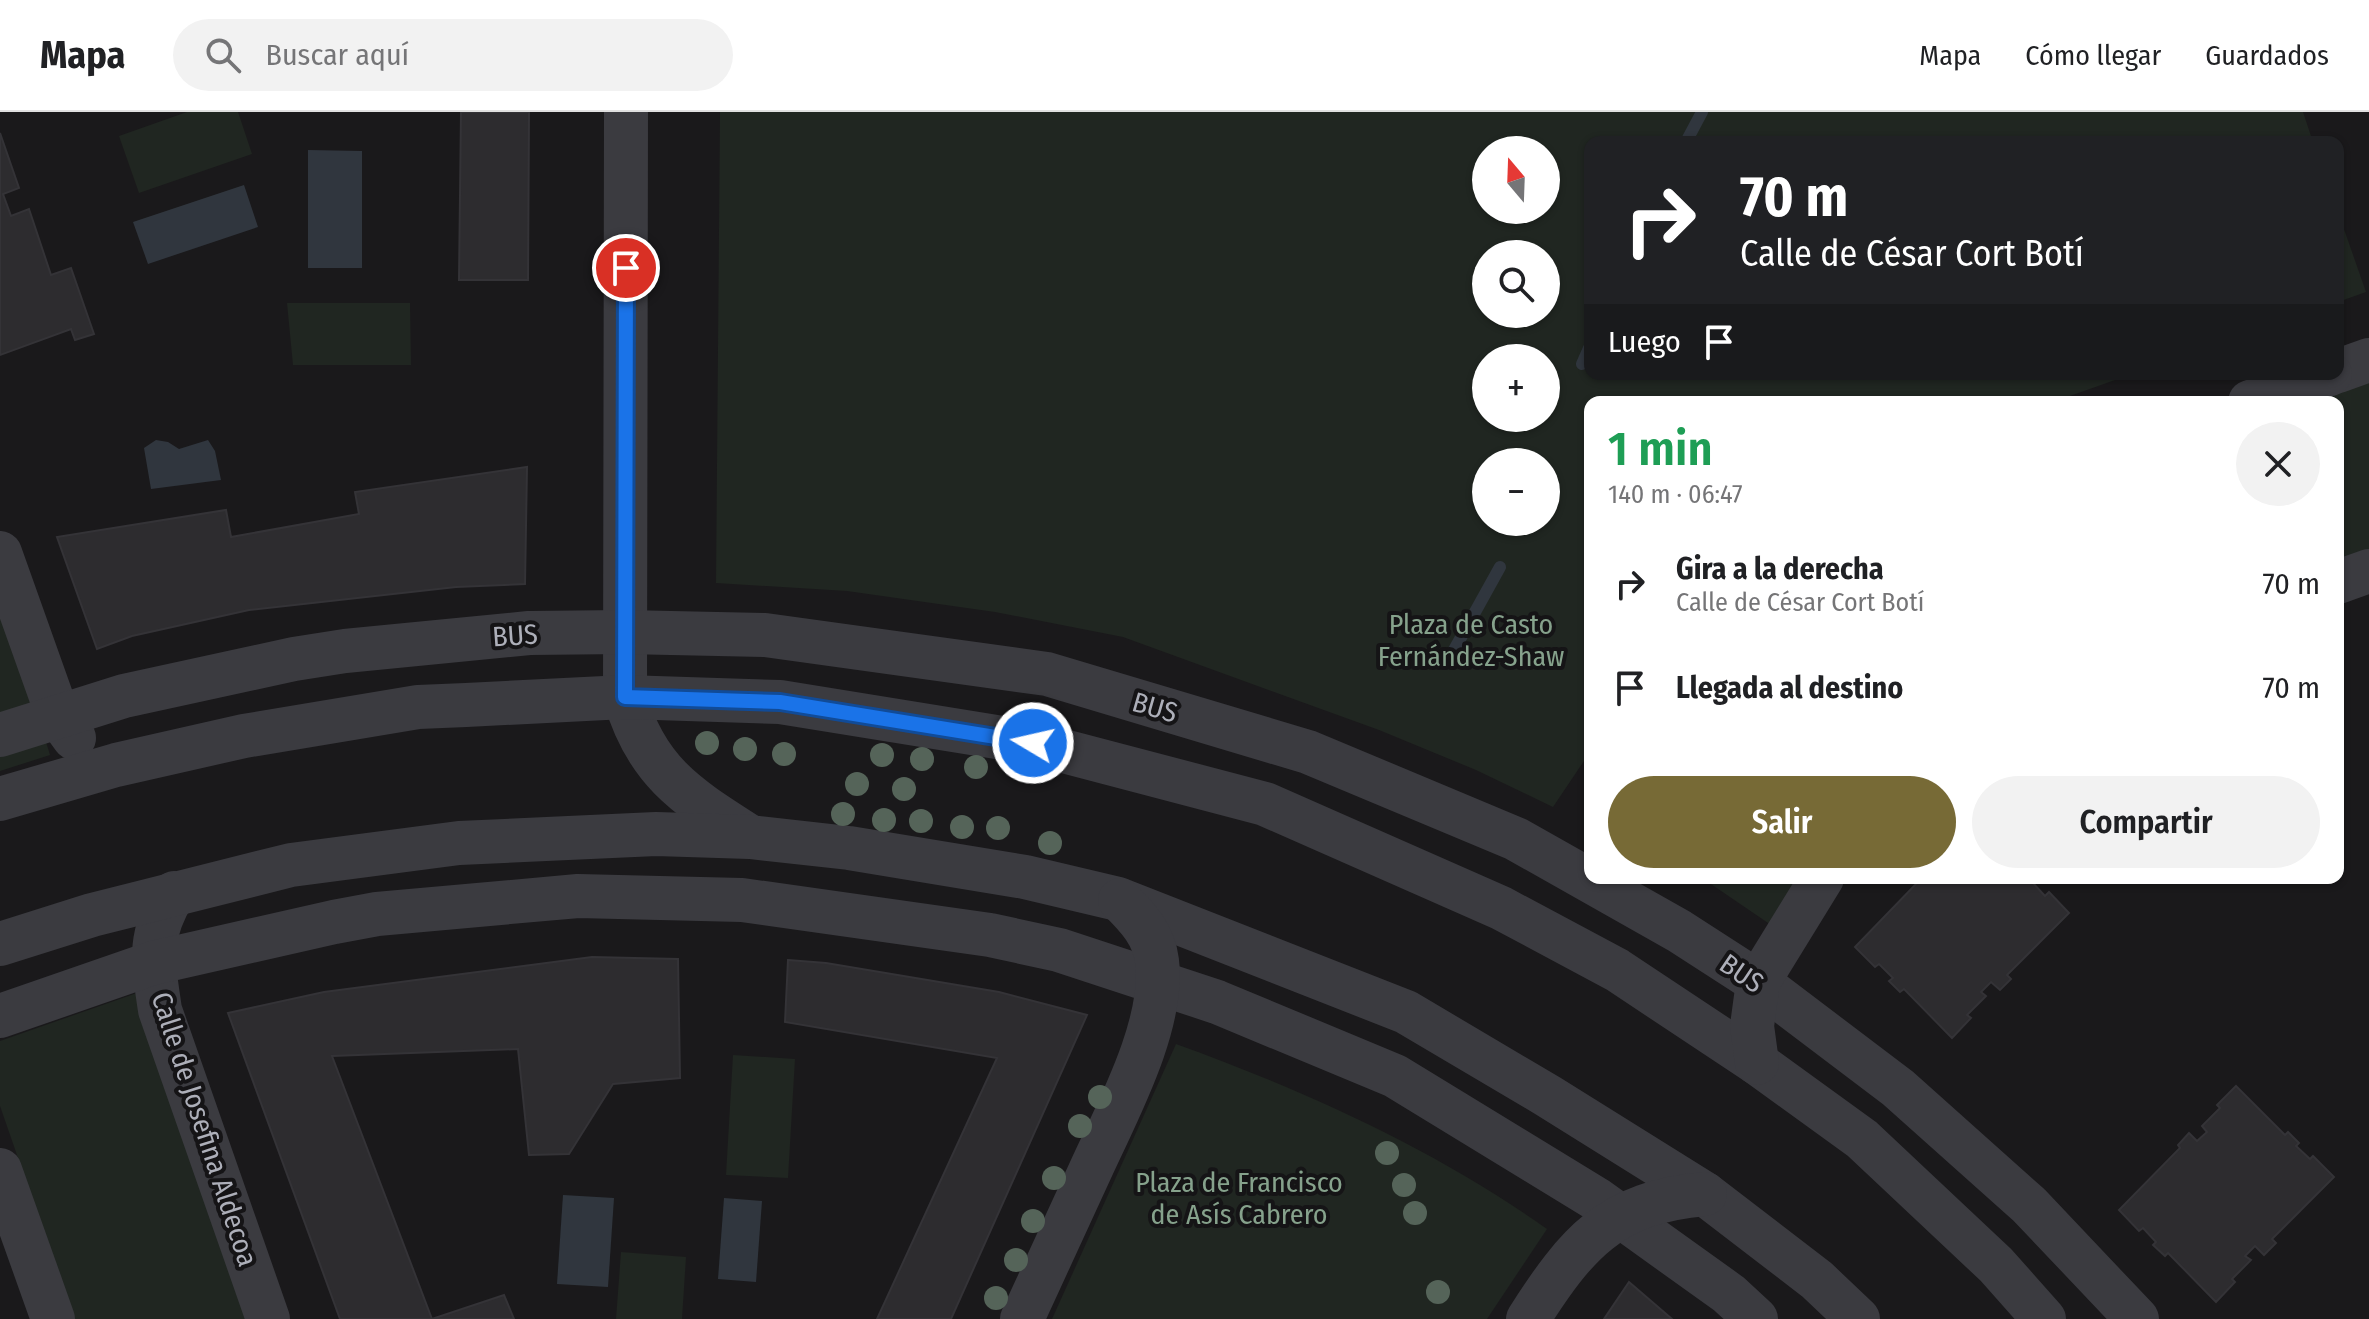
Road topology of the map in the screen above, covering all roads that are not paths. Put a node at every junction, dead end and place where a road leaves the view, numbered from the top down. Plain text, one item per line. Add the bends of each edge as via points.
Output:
1 (626, 112) edge
2 (2369, 360) edge
3 (2344, 369) edge
4 (2313, 380) edge
5 (2267, 396) edge
6 (0, 553) edge
7 (2369, 571) edge
8 (2344, 580) edge
9 (625, 632) junction
10 (625, 697) junction
11 (58, 716) junction
12 (0, 735) edge
13 (116, 765) junction
14 (0, 799) edge
15 (750, 837) junction
16 (1580, 864) edge
17 (1610, 884) edge
18 (1818, 884) edge
19 (174, 893) junction
20 (1118, 899) junction
21 (1501, 908) junction
22 (0, 944) edge
23 (153, 963) junction
24 (1758, 982) junction
25 (1159, 984) junction
26 (0, 1016) edge
27 (1757, 1063) junction
28 (0, 1170) edge
29 (1705, 1194) junction
30 (1622, 1217) junction
31 (53, 1319) edge
32 (268, 1319) edge
33 (1022, 1319) edge
34 (1528, 1319) edge
35 (1756, 1319) edge
36 (1858, 1319) edge
37 (2044, 1319) edge
38 (2137, 1319) edge

1 - 9 street
2 - 3 street
4 - 5 street
6 - 11 street
7 - 8 street
9 - 10 street
9 - 11 street, BUS via 529,633 345,651 124,696
9 - 16 street, BUS via 765,635 1047,674 1308,752
10 - 13 street via 418,707 244,736
10 - 15 street via 640,738 673,784
10 - 21 street via 780,702 1033,743 1265,804
11 - 12 street, BUS
11 - 13 street via 74,738
13 - 14 street
15 - 19 street via 656,834 459,843 291,865
15 - 20 street via 1025,877
16 - 21 street via 1539,892
17 - 24 street, BUS
18 - 24 street
19 - 22 street
19 - 23 street, Calle de Josefina Aldecoa via 159,918
20 - 25 street via 1153,940
20 - 29 street via 1406,1012
21 - 27 street via 1617,970
23 - 25 street via 377,914 578,896 742,900 990,935 1059,950
23 - 26 street
23 - 32 street, Calle de Josefina Aldecoa via 160,1010
24 - 27 street via 1752,1026
24 - 38 street, BUS via 1910,1099 2029,1205
25 - 30 street via 1217,1002 1395,1076
25 - 33 street via 1132,1078
27 - 37 street via 1862,1139 1996,1265
28 - 31 street
29 - 30 street via 1657,1200
29 - 36 street via 1817,1280
30 - 34 street via 1576,1250
30 - 35 street

